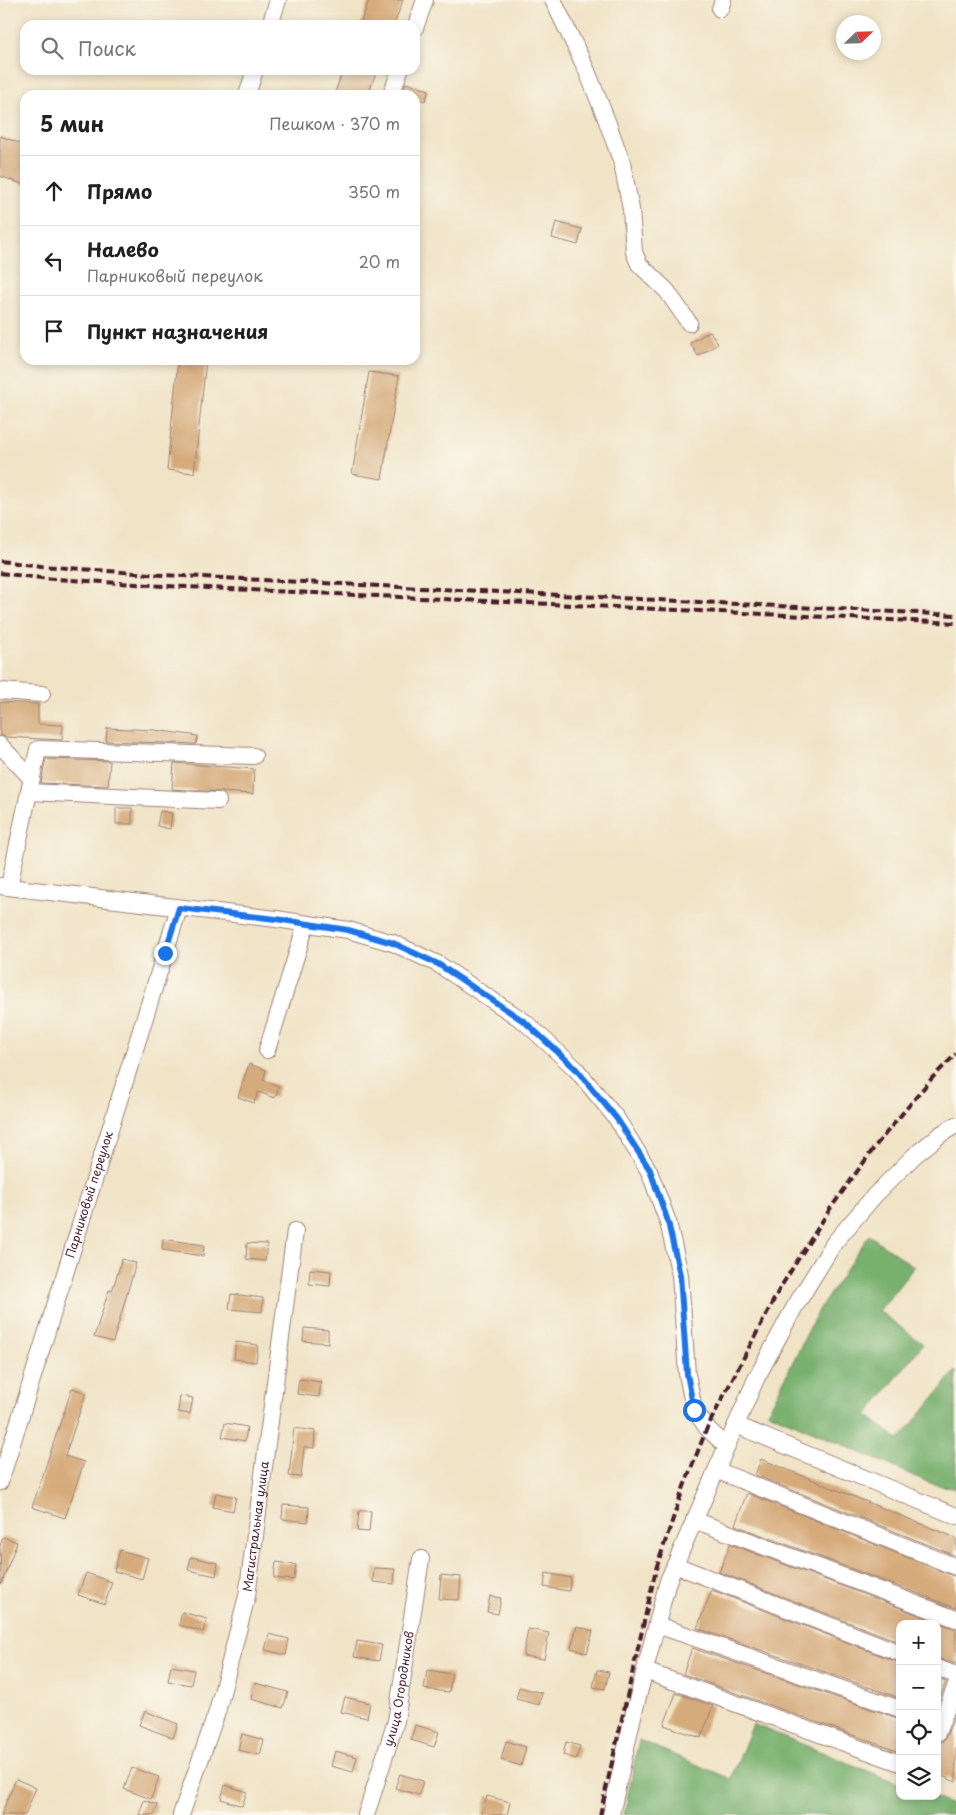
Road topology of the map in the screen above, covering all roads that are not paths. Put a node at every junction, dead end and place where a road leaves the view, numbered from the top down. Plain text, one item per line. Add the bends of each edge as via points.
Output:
1 (278, 0) edge
2 (425, 0) edge
3 (553, 0) edge
4 (272, 20) edge
5 (418, 20) edge
6 (253, 75) edge
7 (398, 75) edge
8 (249, 90) edge
9 (393, 90) edge
10 (689, 323) dead end
11 (0, 691) edge
12 (42, 694) dead end
13 (0, 745) edge
14 (254, 756) dead end
15 (30, 785) junction
16 (218, 801) dead end
17 (4, 887) edge
18 (179, 908) junction
19 (306, 924) junction
20 (266, 1050) dead end
21 (956, 1125) edge
22 (295, 1231) dead end
23 (736, 1425) junction
24 (726, 1446) junction
25 (716, 1470) junction
26 (0, 1482) edge
27 (956, 1516) edge
28 (694, 1520) junction
29 (421, 1558) dead end
30 (675, 1565) junction
31 (956, 1567) edge
32 (956, 1619) edge
33 (657, 1625) junction
34 (896, 1651) edge
35 (941, 1669) edge
36 (645, 1671) junction
37 (956, 1675) edge
38 (956, 1685) edge
39 (896, 1708) edge
40 (943, 1727) edge
41 (896, 1761) edge
42 (182, 1815) edge
43 (366, 1815) edge
44 (611, 1815) edge

1 - 4 street
2 - 5 street
3 - 10 street via 587,71 622,163 631,209 634,252 639,264 667,291
6 - 8 street
7 - 9 street
11 - 12 street
13 - 15 street
14 - 15 street via 38,749
15 - 16 street
15 - 17 street
17 - 18 street
18 - 19 street
18 - 26 street, Парниковый переулок
19 - 20 street
19 - 24 street via 348,930 393,943 438,964 525,1022 582,1076 617,1119 650,1170 668,1222 680,1275 687,1374 694,1410
21 - 23 street via 908,1162 834,1243 794,1308 756,1379
22 - 42 street, Магистральная улица via 247,1596 217,1712
23 - 24 street
23 - 27 street
24 - 25 street
25 - 28 street
25 - 31 street
28 - 30 street
28 - 32 street
29 - 43 street, улица Огородников via 396,1721
30 - 33 street
30 - 34 street
33 - 36 street
33 - 39 street
35 - 37 street
36 - 41 street
36 - 44 street
38 - 40 street

